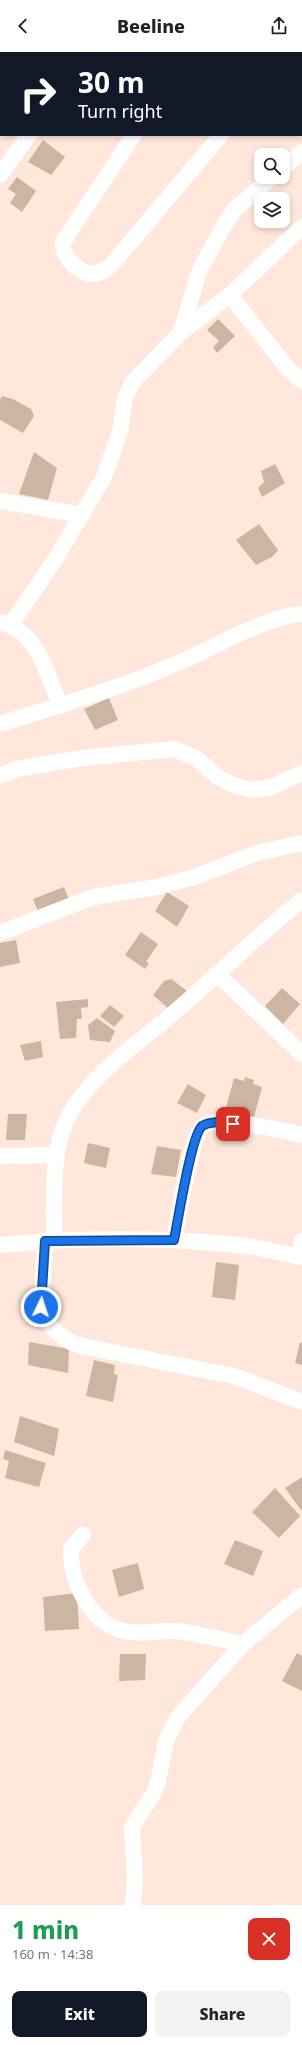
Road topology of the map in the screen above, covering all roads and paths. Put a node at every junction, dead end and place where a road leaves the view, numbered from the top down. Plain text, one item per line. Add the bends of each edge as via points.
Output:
1 (28, 136) edge
2 (133, 136) edge
3 (220, 136) edge
4 (302, 152) edge
5 (290, 162) edge
6 (0, 174) edge
7 (264, 184) edge
8 (302, 227) edge
9 (230, 295) junction
10 (181, 332) junction
11 (302, 381) edge
12 (0, 501) edge
13 (82, 515) junction
14 (302, 614) edge
15 (6, 623) edge
16 (60, 706) junction
17 (0, 724) edge
18 (302, 773) edge
19 (0, 776) edge
20 (302, 843) edge
21 (302, 900) edge
22 (0, 933) edge
23 (216, 974) junction
24 (302, 1054) edge
25 (302, 1135) edge
26 (57, 1155) junction
27 (0, 1156) edge
28 (50, 1240) junction
29 (174, 1240) junction
30 (0, 1245) edge
31 (301, 1251) edge
32 (302, 1402) edge
33 (83, 1534) dead end
34 (302, 1595) edge
35 (243, 1644) junction
36 (133, 1905) edge

1 - 6 street
2 - 3 street via 63,242 63,253 67,259 85,272 100,272 113,263
4 - 5 street
7 - 10 street via 234,210 224,225 199,272
8 - 9 street
9 - 10 street
9 - 11 street via 288,370
10 - 13 street via 132,383 125,398 114,452 104,477
12 - 13 street
13 - 15 street via 55,560
14 - 16 street via 292,614 268,622 178,664
15 - 16 street via 22,631 36,650
16 - 17 street
18 - 19 street via 271,787 253,790 233,785 218,777 196,758 174,749 82,758 16,769
20 - 22 street via 257,853 194,877 157,887 93,897
21 - 23 street
23 - 24 street
23 - 26 street via 102,1072 68,1118
25 - 29 street via 276,1128 244,1124 214,1122 203,1125 199,1129 191,1154
26 - 27 street
26 - 28 street
28 - 29 street
28 - 30 street
28 - 32 street via 41,1307 54,1330 63,1337 74,1344 106,1352 234,1376
29 - 31 street
33 - 35 street via 71,1549 72,1572 91,1608 105,1622 124,1631 178,1632
34 - 35 street
35 - 36 street via 178,1717 166,1740 154,1793 132,1827 136,1878

